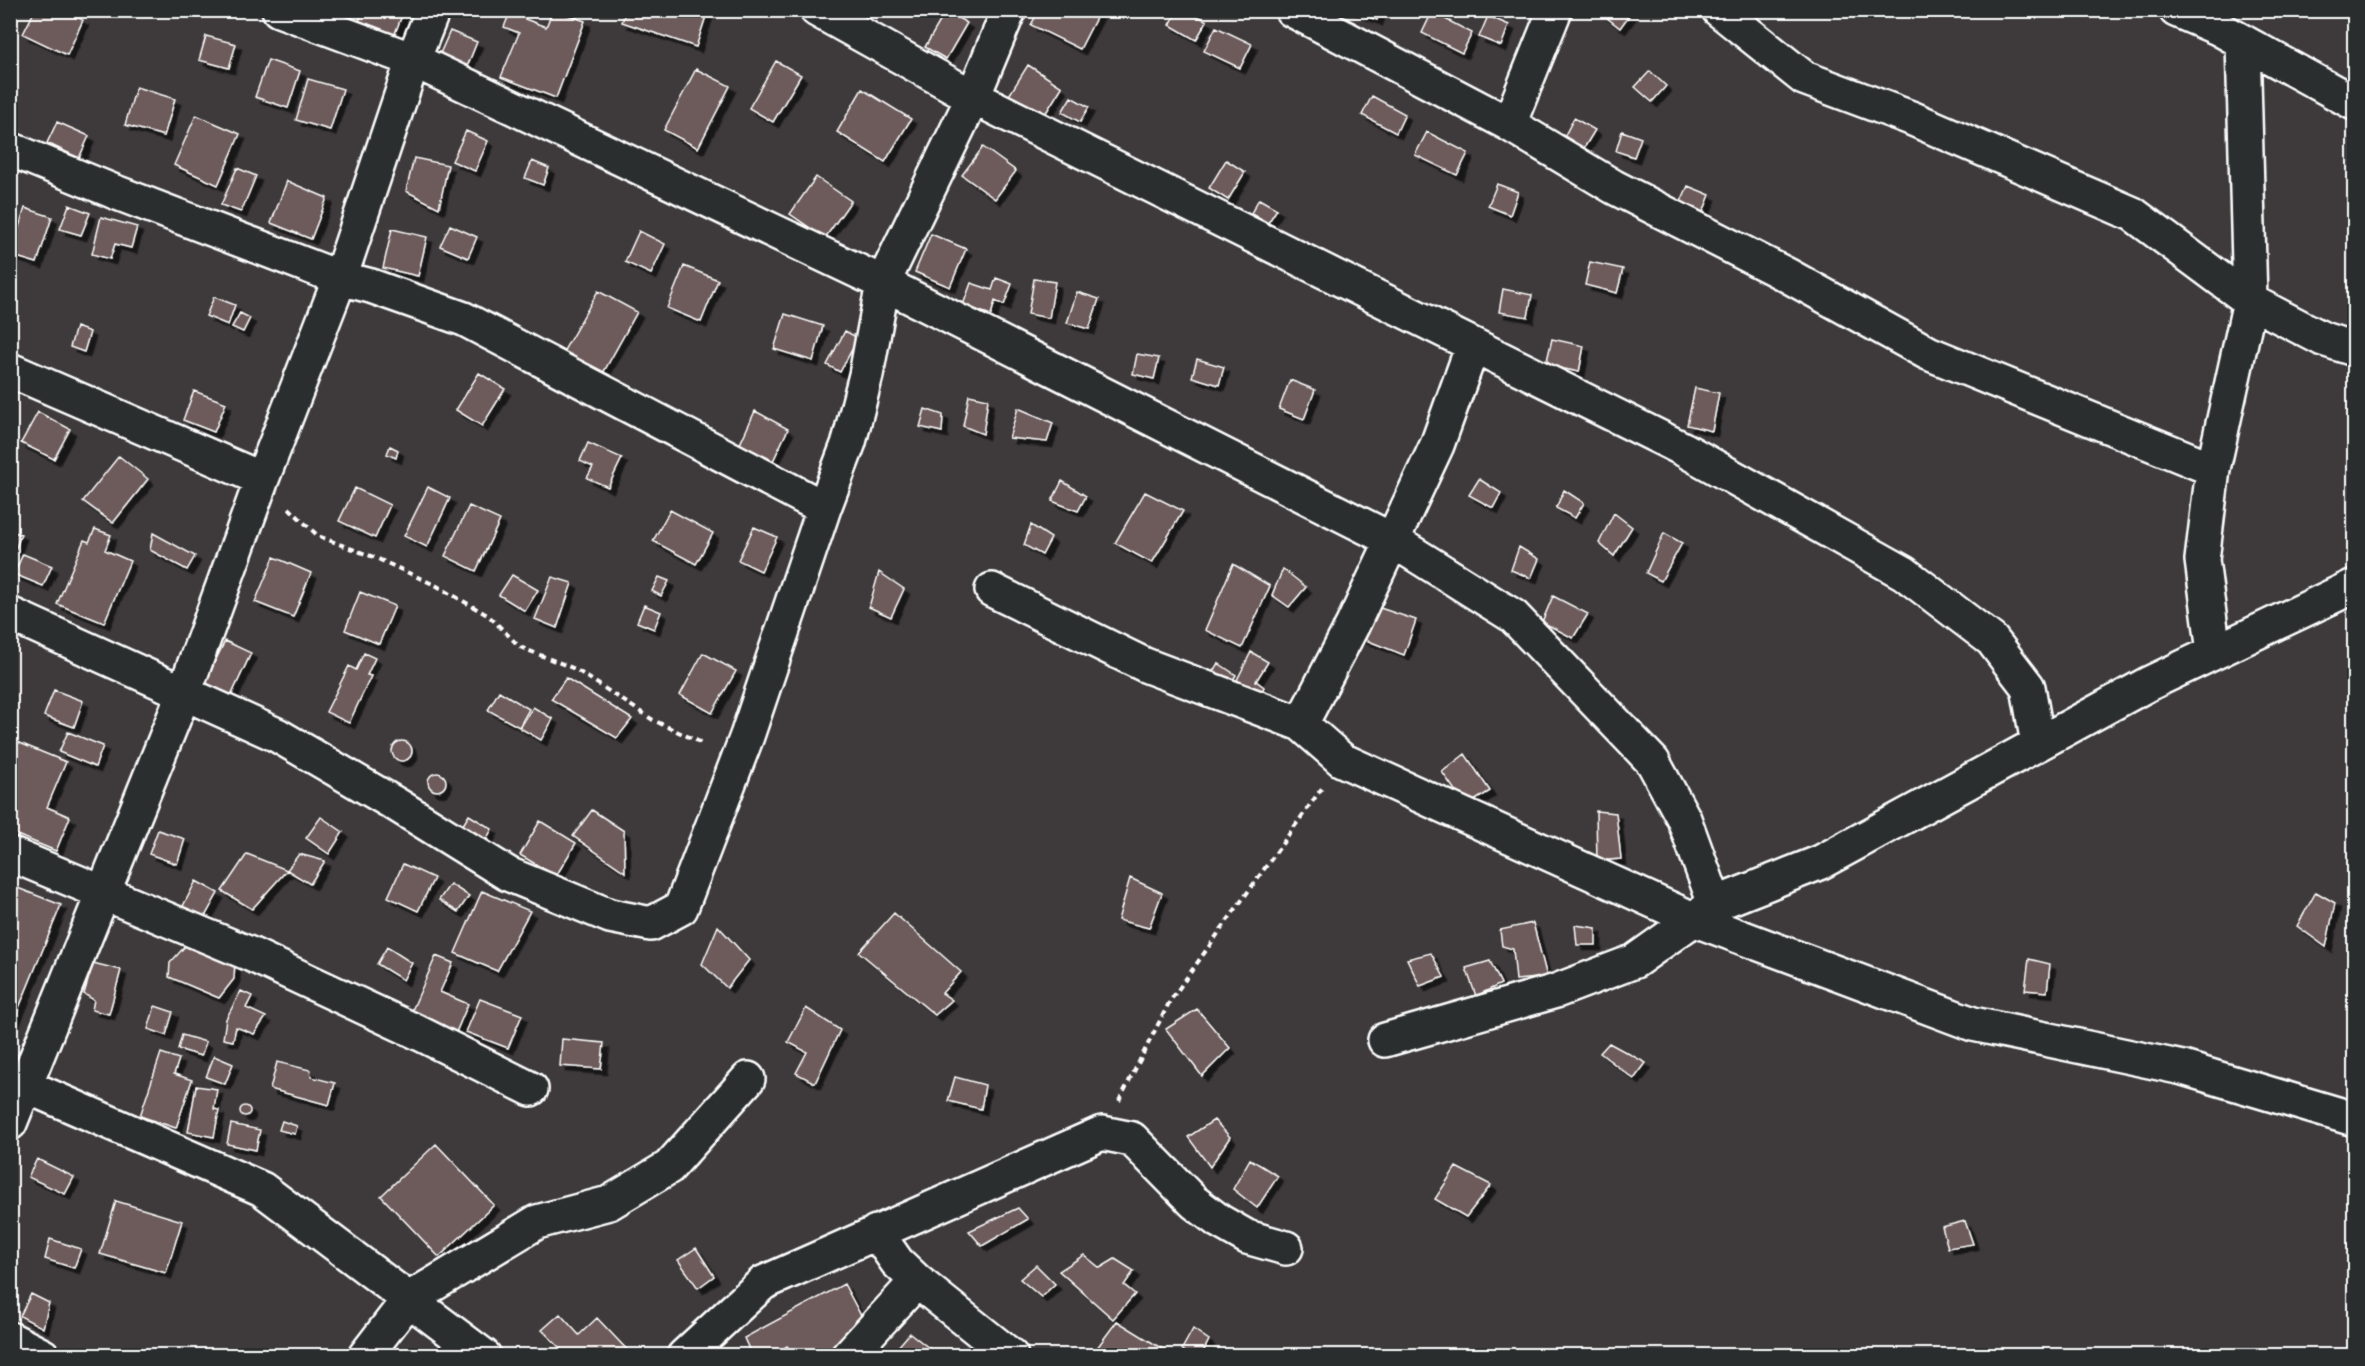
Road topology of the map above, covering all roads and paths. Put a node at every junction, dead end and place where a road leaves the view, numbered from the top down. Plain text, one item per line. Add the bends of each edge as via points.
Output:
1 (279, 10) edge
2 (433, 10) edge
3 (817, 10) edge
4 (1009, 10) edge
5 (1292, 10) edge
6 (1556, 10) edge
7 (1719, 10) edge
8 (2176, 10) edge
9 (2227, 27) edge
10 (413, 60) junction
11 (973, 97) junction
12 (2355, 103) edge
13 (1509, 124) junction
14 (10, 149) edge
15 (340, 278) junction
16 (883, 283) junction
17 (2250, 301) junction
18 (1473, 345) junction
19 (2355, 348) edge
20 (10, 370) edge
21 (2213, 470) junction
22 (262, 479) junction
23 (824, 508) junction
24 (1392, 540) junction
25 (2355, 586) edge
26 (992, 590) dead end
27 (10, 614) edge
28 (2214, 652) junction
29 (184, 693) junction
30 (1301, 724) junction
31 (2038, 744) junction
32 (737, 759) junction
33 (1342, 760) junction
34 (10, 854) edge
35 (103, 894) junction
36 (1704, 911) junction
37 (1385, 1040) dead end
38 (748, 1079) dead end
39 (18, 1082) edge
40 (531, 1089) dead end
41 (2355, 1119) edge
42 (10, 1123) edge
43 (1102, 1133) junction
44 (876, 1232) junction
45 (1286, 1248) dead end
46 (917, 1281) junction
47 (409, 1299) junction
48 (10, 1339) edge
49 (43, 1356) edge
50 (365, 1356) edge
51 (484, 1356) edge
52 (684, 1356) edge
53 (848, 1356) edge
54 (1011, 1356) edge

1 - 10 street
2 - 10 street
3 - 11 street
4 - 11 street
5 - 13 street
6 - 13 street
7 - 17 street via 1804,78 1911,118 2133,213
8 - 9 street
9 - 12 street
9 - 17 street
10 - 15 street
10 - 16 street
11 - 16 street
11 - 18 street
13 - 21 street via 1614,187 1788,275 1928,353
14 - 15 street
15 - 22 street
15 - 23 street via 464,319
16 - 23 street via 849,442
16 - 24 street
17 - 19 street via 2323,339
17 - 21 street
18 - 24 street via 1437,445
18 - 31 street via 1683,449 1904,573 1992,640 2028,687
20 - 22 street
21 - 28 street via 2202,560
22 - 29 street
22 - 32 path via 318,536 437,586 489,616 520,647 575,669 653,720
23 - 32 street
24 - 30 street
24 - 36 street via 1513,616 1653,762 1684,819
25 - 28 street
26 - 30 street via 1144,665
27 - 29 street
28 - 31 street
29 - 32 street via 277,735 508,874 610,916 651,924 681,908
29 - 35 street
30 - 33 street
31 - 36 street via 1821,862
33 - 36 street
33 - 43 path via 1170,1001
34 - 35 street
35 - 39 street
35 - 40 street via 250,954
36 - 37 street via 1635,962 1556,991
36 - 41 street via 1973,1024 2183,1068
38 - 47 street via 669,1167 609,1203 537,1222
39 - 42 street
39 - 47 street via 262,1189
43 - 44 street
43 - 45 street via 1132,1139 1194,1202 1219,1221 1247,1237
44 - 46 street via 897,1262
44 - 52 street via 763,1283
46 - 53 street
46 - 54 street
47 - 50 street
47 - 51 street
48 - 49 street

